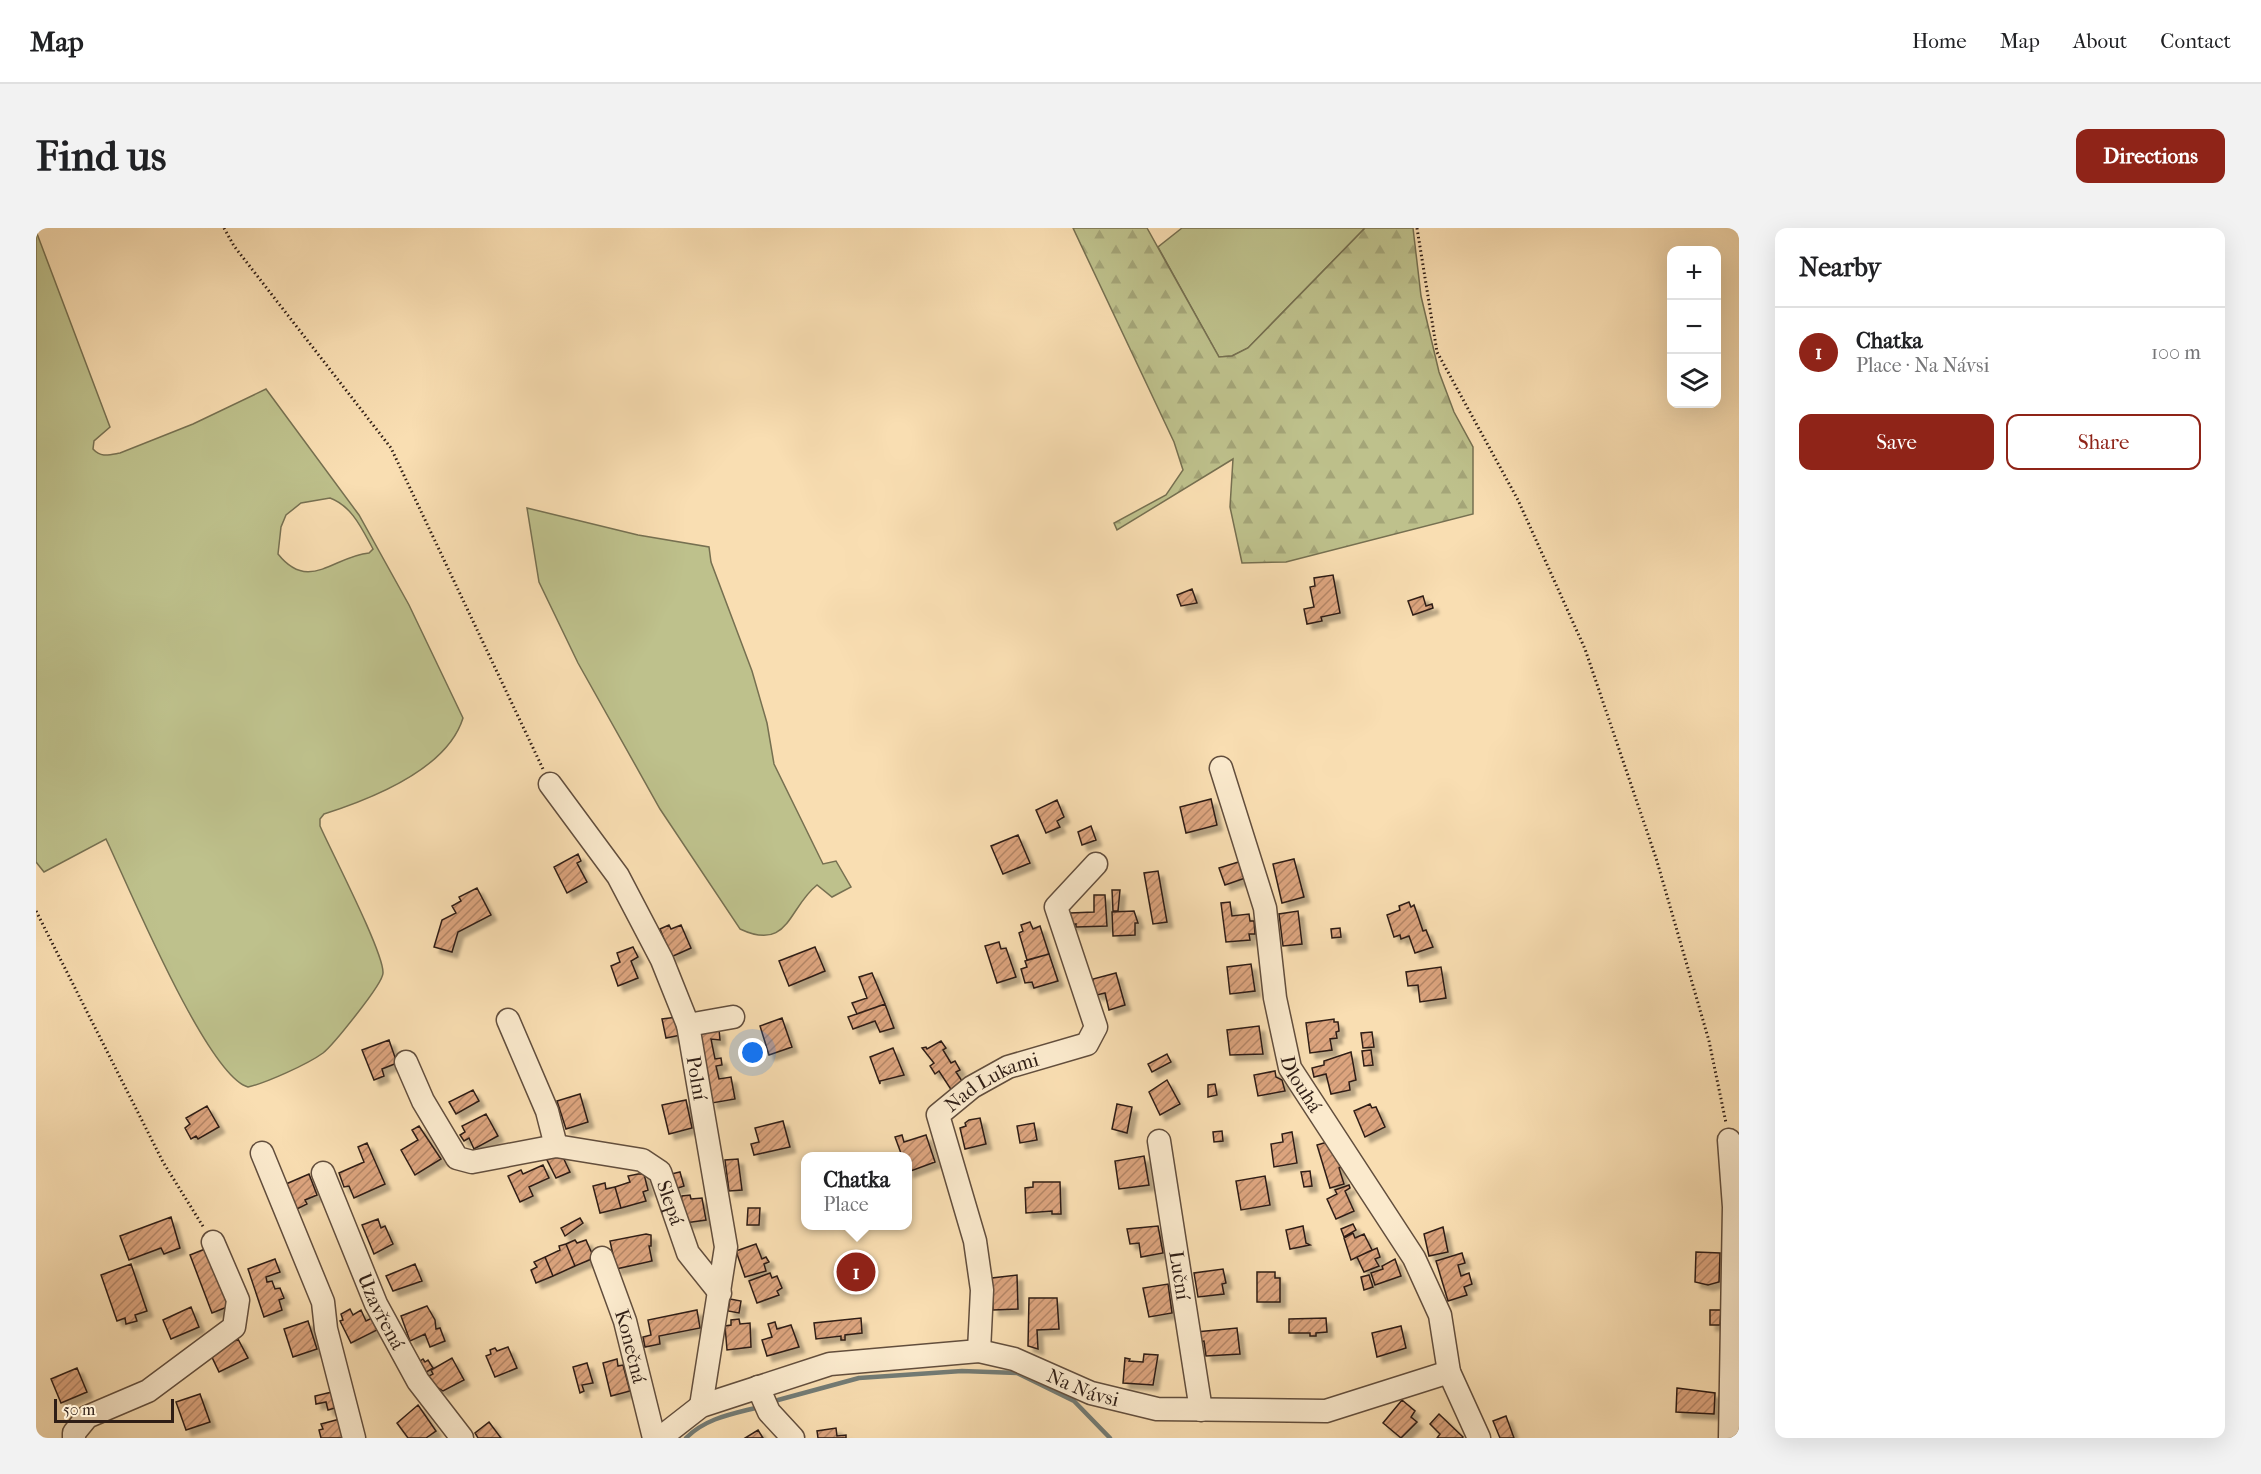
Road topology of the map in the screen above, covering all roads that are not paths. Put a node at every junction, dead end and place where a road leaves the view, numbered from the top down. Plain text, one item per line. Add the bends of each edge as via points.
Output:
1 (1221, 768) dead end
2 (550, 784) road end
3 (1096, 864) dead end
4 (733, 1017) dead end
5 (508, 1020) dead end
6 (688, 1025) junction
7 (406, 1062) dead end
8 (1729, 1140) road end
9 (1159, 1141) dead end
10 (556, 1146) junction
11 (262, 1153) dead end
12 (323, 1173) dead end
13 (213, 1242) road end
14 (602, 1258) dead end
15 (720, 1293) junction
16 (979, 1351) junction
17 (1736, 1359) edge
18 (1449, 1372) junction
19 (758, 1387) junction
20 (701, 1406) junction
21 (1201, 1410) junction
22 (74, 1438) edge
23 (354, 1438) edge
24 (462, 1438) edge
25 (654, 1438) edge
26 (660, 1438) edge
27 (792, 1438) edge
28 (1479, 1438) edge
29 (1730, 1438) edge

1 - 18 street, Dlouhá via 1265,908 1275,998 1290,1068 1414,1258 1440,1315
2 - 6 street, Polní via 618,876 662,960
3 - 16 street, Nad Lukami via 1056,907 1096,1027 1087,1044 1008,1067 972,1086 938,1115 975,1241 982,1290
4 - 6 street
5 - 10 street via 547,1111
6 - 15 street, Polní via 726,1247
7 - 10 street, Slepá via 423,1101 457,1158 472,1162
8 - 17 street
9 - 21 street, Luční
10 - 15 street, Slepá via 642,1160 660,1172 688,1253
11 - 23 street via 323,1302 326,1329
12 - 24 street, Uzavřená via 376,1304 418,1381
13 - 22 street via 238,1300 234,1327 148,1391 87,1417
14 - 25 street, Konečná via 625,1321
15 - 20 street, Polní
16 - 19 street, Na Návsi via 830,1364
16 - 21 street, Na Návsi via 1014,1359 1091,1393 1157,1409
17 - 29 street
18 - 21 street, Na Návsi via 1326,1411
18 - 28 street
19 - 20 street, Na Návsi
19 - 27 street via 769,1412
20 - 26 street, Na Návsi

